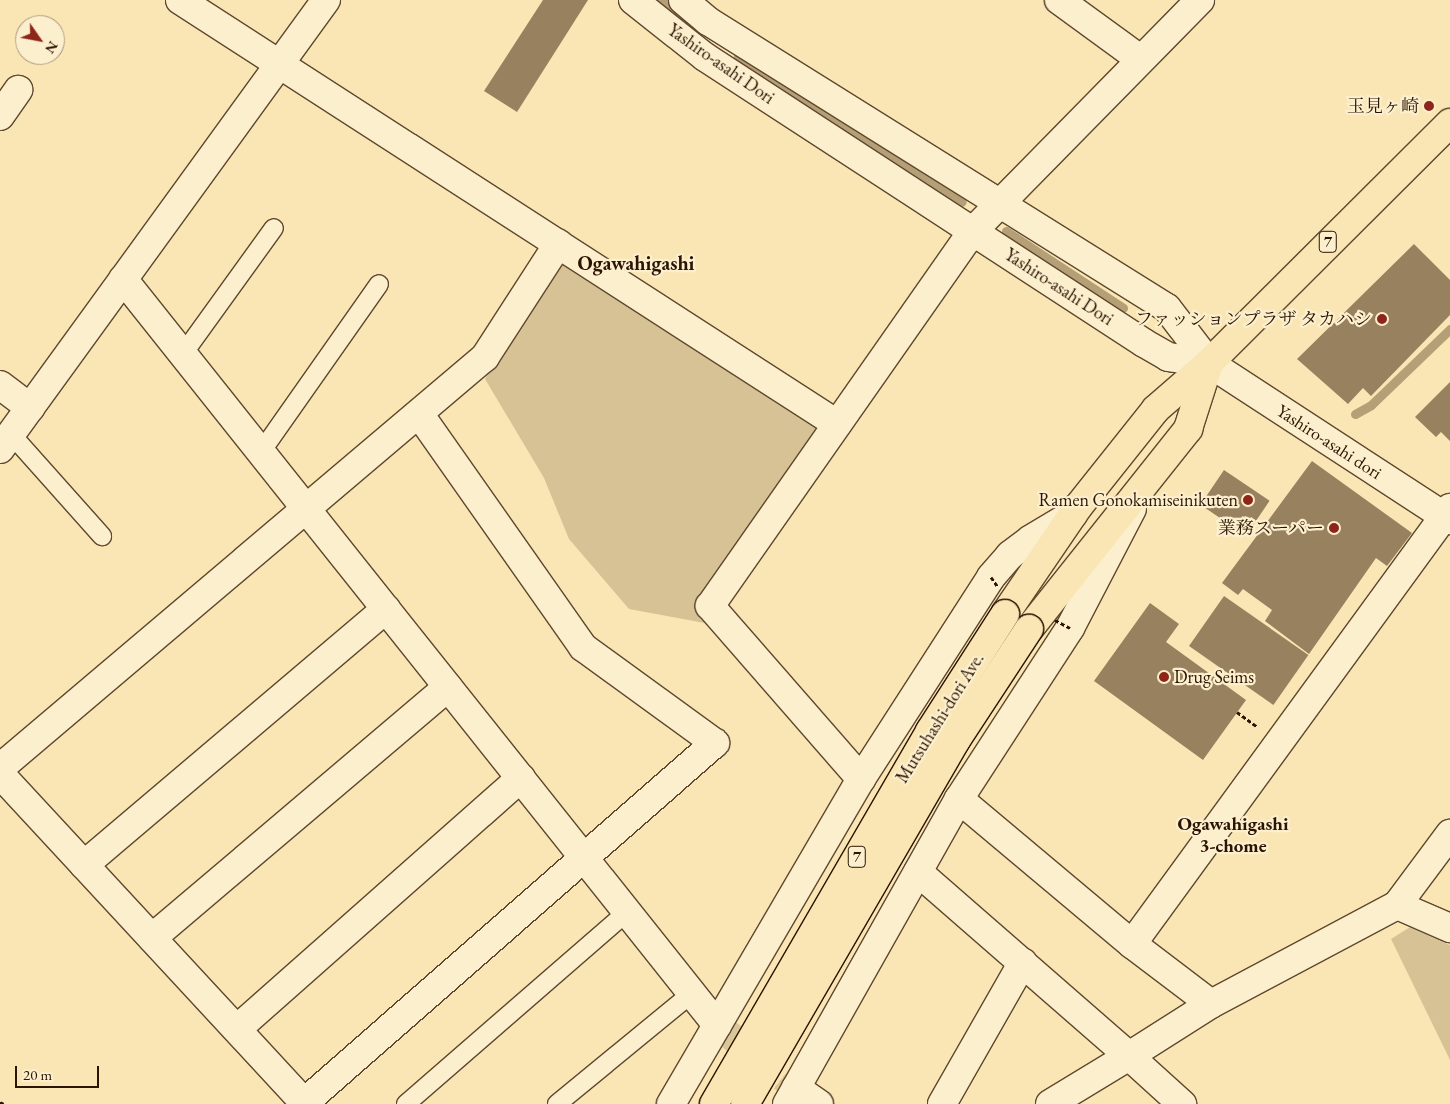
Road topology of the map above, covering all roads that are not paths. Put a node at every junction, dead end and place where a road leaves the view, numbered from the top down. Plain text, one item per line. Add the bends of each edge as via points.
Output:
1 (180, 0) edge
2 (326, 0) edge
3 (633, 0) edge
4 (683, 0) edge
5 (1059, 0) edge
6 (1200, 0) edge
7 (1140, 59) junction
8 (280, 64) junction
9 (18, 90) dead end
10 (0, 116) edge
11 (1450, 123) edge
12 (1000, 203) junction
13 (274, 228) dead end
14 (973, 231) junction
15 (558, 244) junction
16 (124, 279) junction
17 (379, 284) dead end
18 (183, 354) junction
19 (1209, 363) junction
20 (0, 385) edge
21 (30, 408) junction
22 (419, 414) junction
23 (837, 424) junction
24 (6, 442) edge
25 (261, 452) junction
26 (1146, 482) junction
27 (305, 508) junction
28 (1073, 514) junction
29 (1448, 514) edge
30 (102, 536) dead end
31 (386, 609) junction
32 (448, 687) junction
33 (0, 768) edge
34 (0, 774) edge
35 (521, 778) junction
36 (861, 779) junction
37 (959, 799) junction
38 (1450, 834) edge
39 (584, 858) junction
40 (84, 865) junction
41 (918, 872) junction
42 (1398, 905) junction
43 (627, 912) junction
44 (1450, 928) edge
45 (152, 938) junction
46 (1132, 944) junction
47 (1023, 962) junction
48 (692, 993) junction
49 (1211, 1004) junction
50 (717, 1025) junction
51 (237, 1029) junction
52 (1129, 1056) junction
53 (791, 1096) edge
54 (306, 1103) edge
55 (406, 1104) edge
56 (557, 1104) edge
57 (671, 1104) edge
58 (714, 1104) edge
59 (745, 1104) edge
60 (819, 1104) edge
61 (942, 1104) edge
62 (1050, 1104) edge
63 (1182, 1104) edge

1 - 8 street
2 - 8 street
3 - 14 street, Yashiro-asahi Dori via 705,56
4 - 12 street, Yashiro-asahi Dori via 708,21
5 - 7 street
6 - 7 street
7 - 12 street
8 - 15 street
8 - 16 street
9 - 10 street
11 - 19 main road, 7
12 - 14 street
12 - 19 street, Yashiro-asahi Dori via 1167,308
13 - 18 lane
14 - 19 street, Yashiro-asahi Dori via 1168,357
14 - 23 street
15 - 22 street via 485,357
15 - 23 street
16 - 18 street
16 - 21 street
17 - 25 lane
18 - 25 street
19 - 26 main road, 7 via 1188,429
19 - 28 main road, Mutsuhashi-dori Ave. / 7 via 1156,409
19 - 29 street, Yashiro-asahi dori
20 - 21 street
21 - 24 street
22 - 27 street
22 - 39 street via 583,647 715,743
23 - 36 street via 710,606
24 - 30 lane
25 - 27 street
26 - 37 street via 1070,628
26 - 59 main road, Mutsuhashi-dori Ave. / 7, bridge via 1029,629 956,740
27 - 31 street
27 - 33 street
28 - 36 street via 1017,550 992,577
28 - 58 main road, Mutsuhashi-dori Ave. / 7, bridge via 930,731
29 - 46 street
31 - 32 street
31 - 40 street
32 - 35 street
32 - 45 street
34 - 40 street
35 - 39 street
35 - 51 street
36 - 50 street
37 - 41 street
37 - 46 street
38 - 42 street
39 - 43 street
39 - 54 street
40 - 45 street
41 - 47 street
41 - 53 street
42 - 44 street
42 - 49 street
43 - 48 street
43 - 55 lane
45 - 51 street
46 - 49 street
47 - 52 street
47 - 61 street
48 - 50 street
48 - 56 lane
49 - 52 street
50 - 57 street
51 - 54 street
52 - 62 street
52 - 63 street
53 - 60 street

